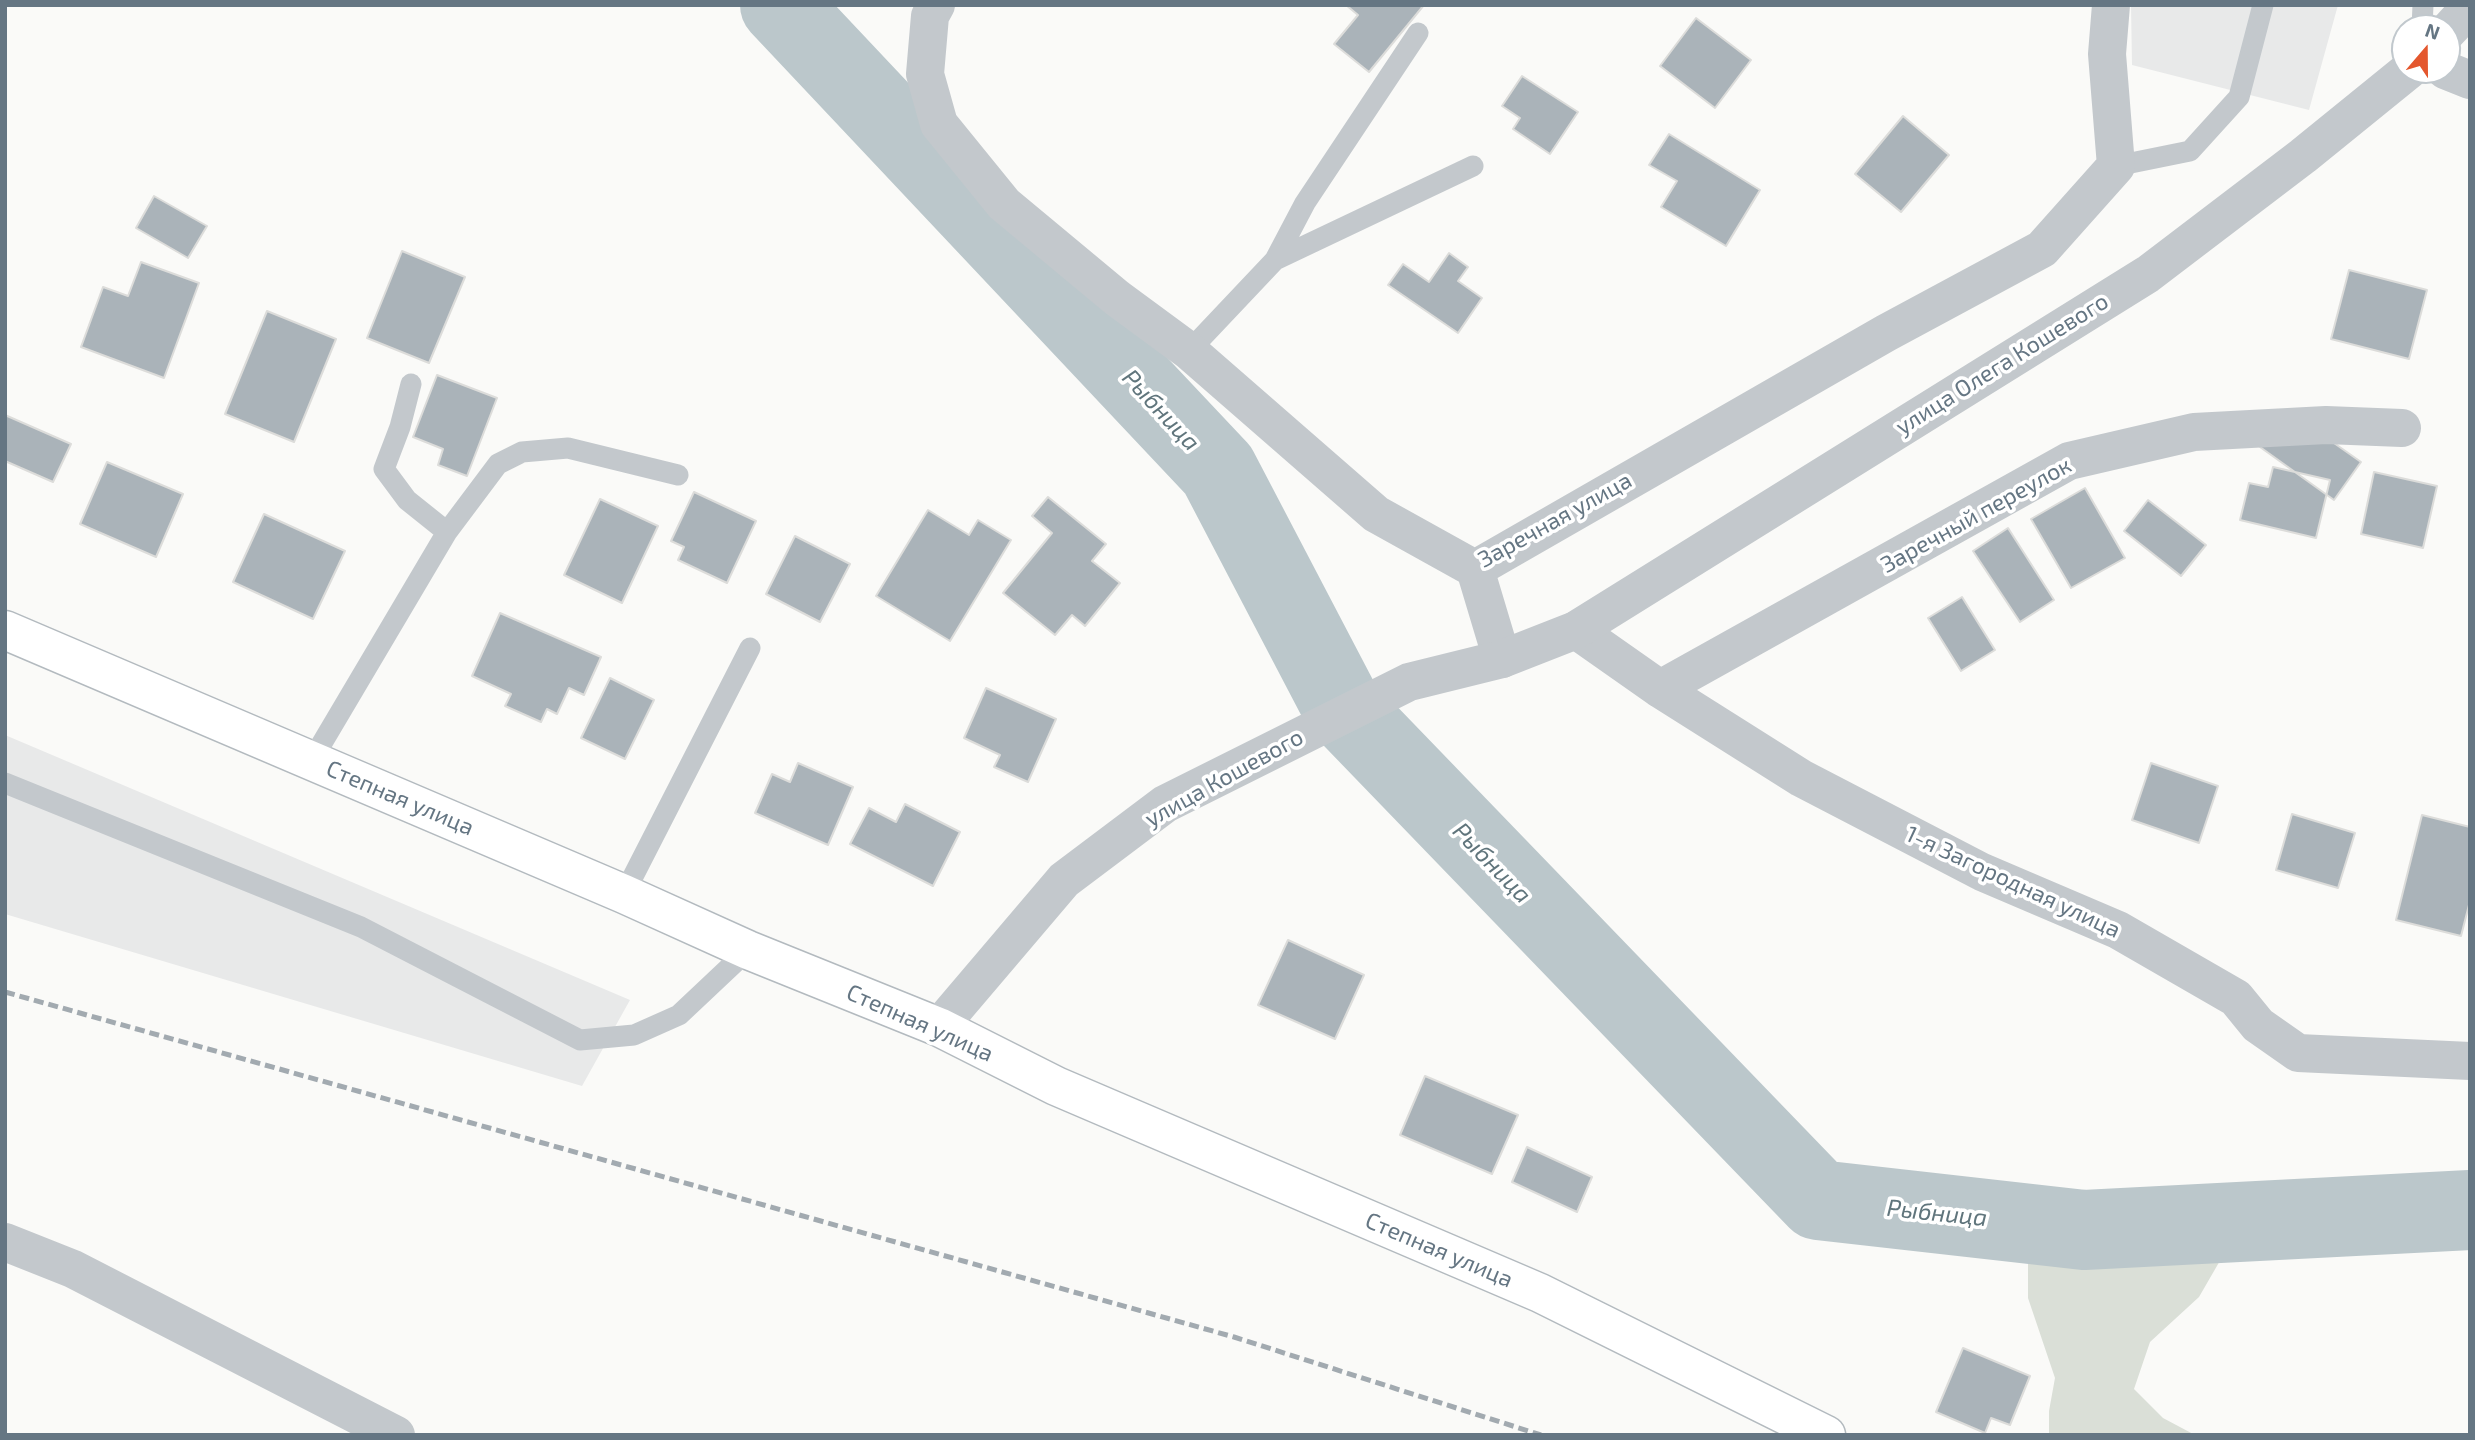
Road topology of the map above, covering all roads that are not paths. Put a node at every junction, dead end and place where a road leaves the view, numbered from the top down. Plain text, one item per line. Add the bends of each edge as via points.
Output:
1 (936, 5) edge
2 (2111, 5) edge
3 (2263, 5) edge
4 (1418, 33) dead end
5 (2391, 84) edge
6 (1473, 166) dead end
7 (2116, 166) junction
8 (1275, 260) junction
9 (1189, 351) junction
10 (411, 384) dead end
11 (2402, 428) dead end
12 (678, 475) dead end
13 (447, 532) junction
14 (1475, 569) junction
15 (5, 630) edge
16 (1576, 630) junction
17 (750, 648) dead end
18 (1502, 659) junction
19 (1661, 689) junction
20 (312, 760) junction
21 (5, 783) edge
22 (624, 894) junction
23 (748, 950) junction
24 (939, 1027) junction
25 (2470, 1061) edge
26 (5, 1242) edge
27 (396, 1435) edge
28 (1826, 1435) edge

1 - 9 street, Заречная улица via 930,16 925,74 939,124 1004,204
2 - 7 street via 2107,54
3 - 7 lane via 2239,97 2190,151
4 - 8 lane via 1305,204
5 - 16 street, улица Олега Кошевого via 2148,274
6 - 8 lane
7 - 14 street, Заречная улица via 2042,249 1886,333
8 - 9 lane
9 - 14 street, Заречная улица via 1376,514
10 - 13 lane via 384,469 407,500
11 - 19 street, Заречный переулок via 2326,425 2194,432 2069,461
12 - 13 lane via 568,448 522,452 498,464
13 - 20 lane
14 - 18 street
15 - 20 main road, Степная улица
16 - 18 street, улица Кошевого
16 - 19 street, 1-я Загородная улица
17 - 22 lane
18 - 24 street, улица Кошевого via 1409,682 1165,804 1064,880
19 - 25 street, 1-я Загородная улица via 1801,778 1982,872 2118,930 2236,998 2258,1026 2298,1053
20 - 22 main road, Степная улица
21 - 23 lane via 362,928 580,1040 634,1035 679,1014
22 - 23 main road, Степная улица
23 - 24 main road, Степная улица
24 - 28 main road, Степная улица via 1056,1086 1540,1293
26 - 27 street via 73,1269

